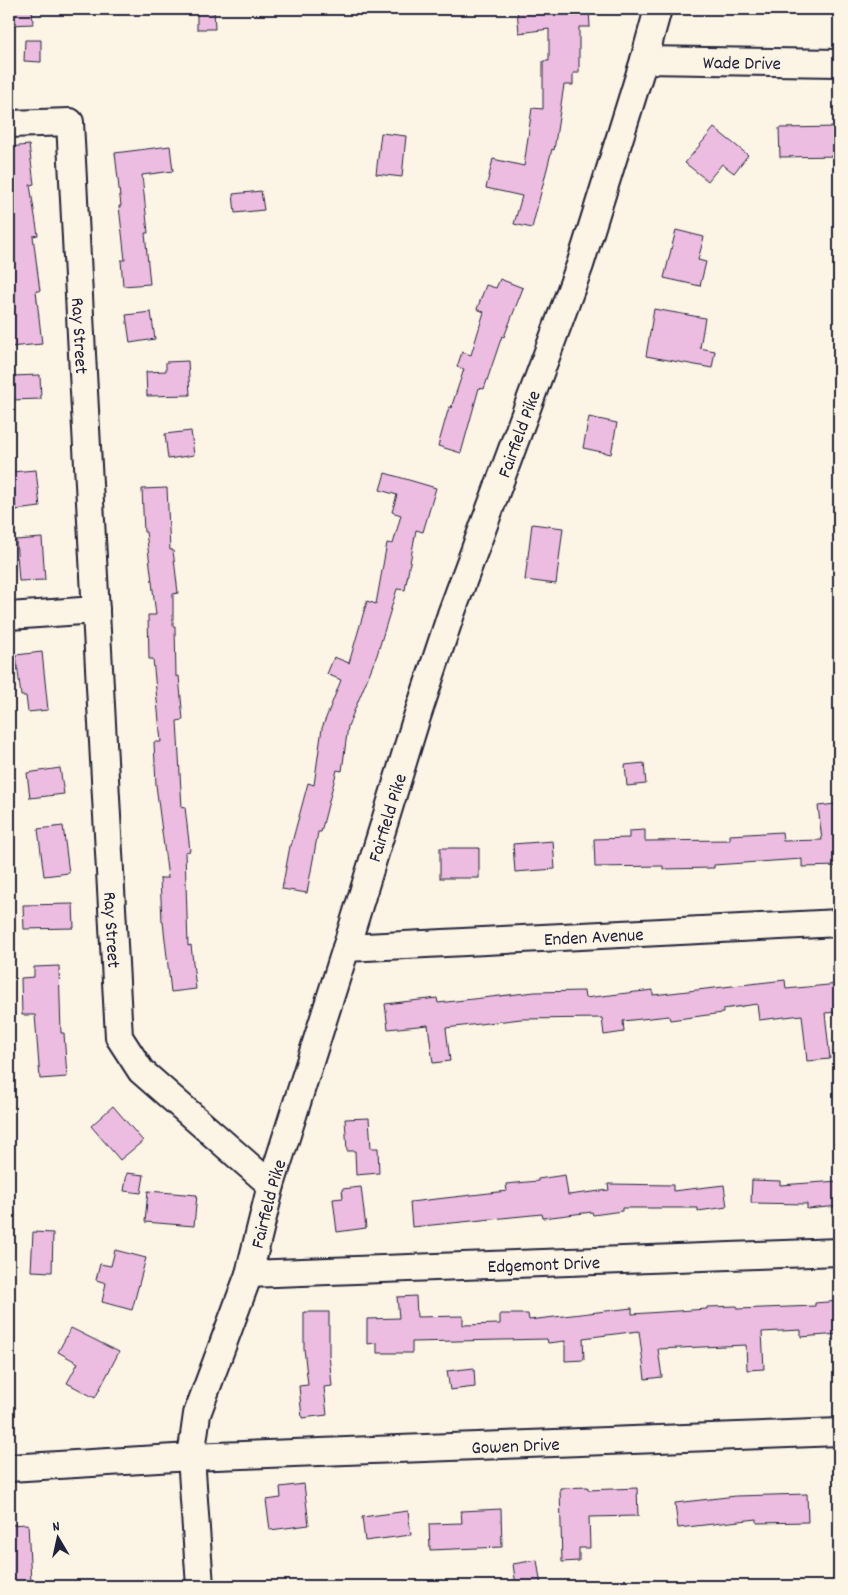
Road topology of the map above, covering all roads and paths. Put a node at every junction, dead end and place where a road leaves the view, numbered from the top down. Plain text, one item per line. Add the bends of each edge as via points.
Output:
1 (658, 9) edge
2 (644, 60) junction
3 (839, 63) edge
4 (9, 124) edge
5 (96, 610) junction
6 (9, 616) edge
7 (839, 923) edge
8 (346, 948) junction
9 (271, 1185) junction
10 (839, 1252) edge
11 (248, 1274) junction
12 (839, 1432) edge
13 (191, 1457) junction
14 (9, 1468) edge
15 (200, 1586) edge

1 - 2 street, Fairfield Pike
2 - 3 street, Wade Drive
2 - 8 street, Fairfield Pike via 580,265 450,614
4 - 5 street, Ray Street via 70,122
5 - 6 street
5 - 9 street, Ray Street via 119,1037 141,1071
7 - 8 street, Enden Avenue
8 - 9 street, Fairfield Pike
9 - 11 street, Fairfield Pike
10 - 11 street, Edgemont Drive
11 - 13 street, Fairfield Pike via 197,1414
12 - 13 street, Gowen Drive
13 - 14 street
13 - 15 street, Fairfield Pike

